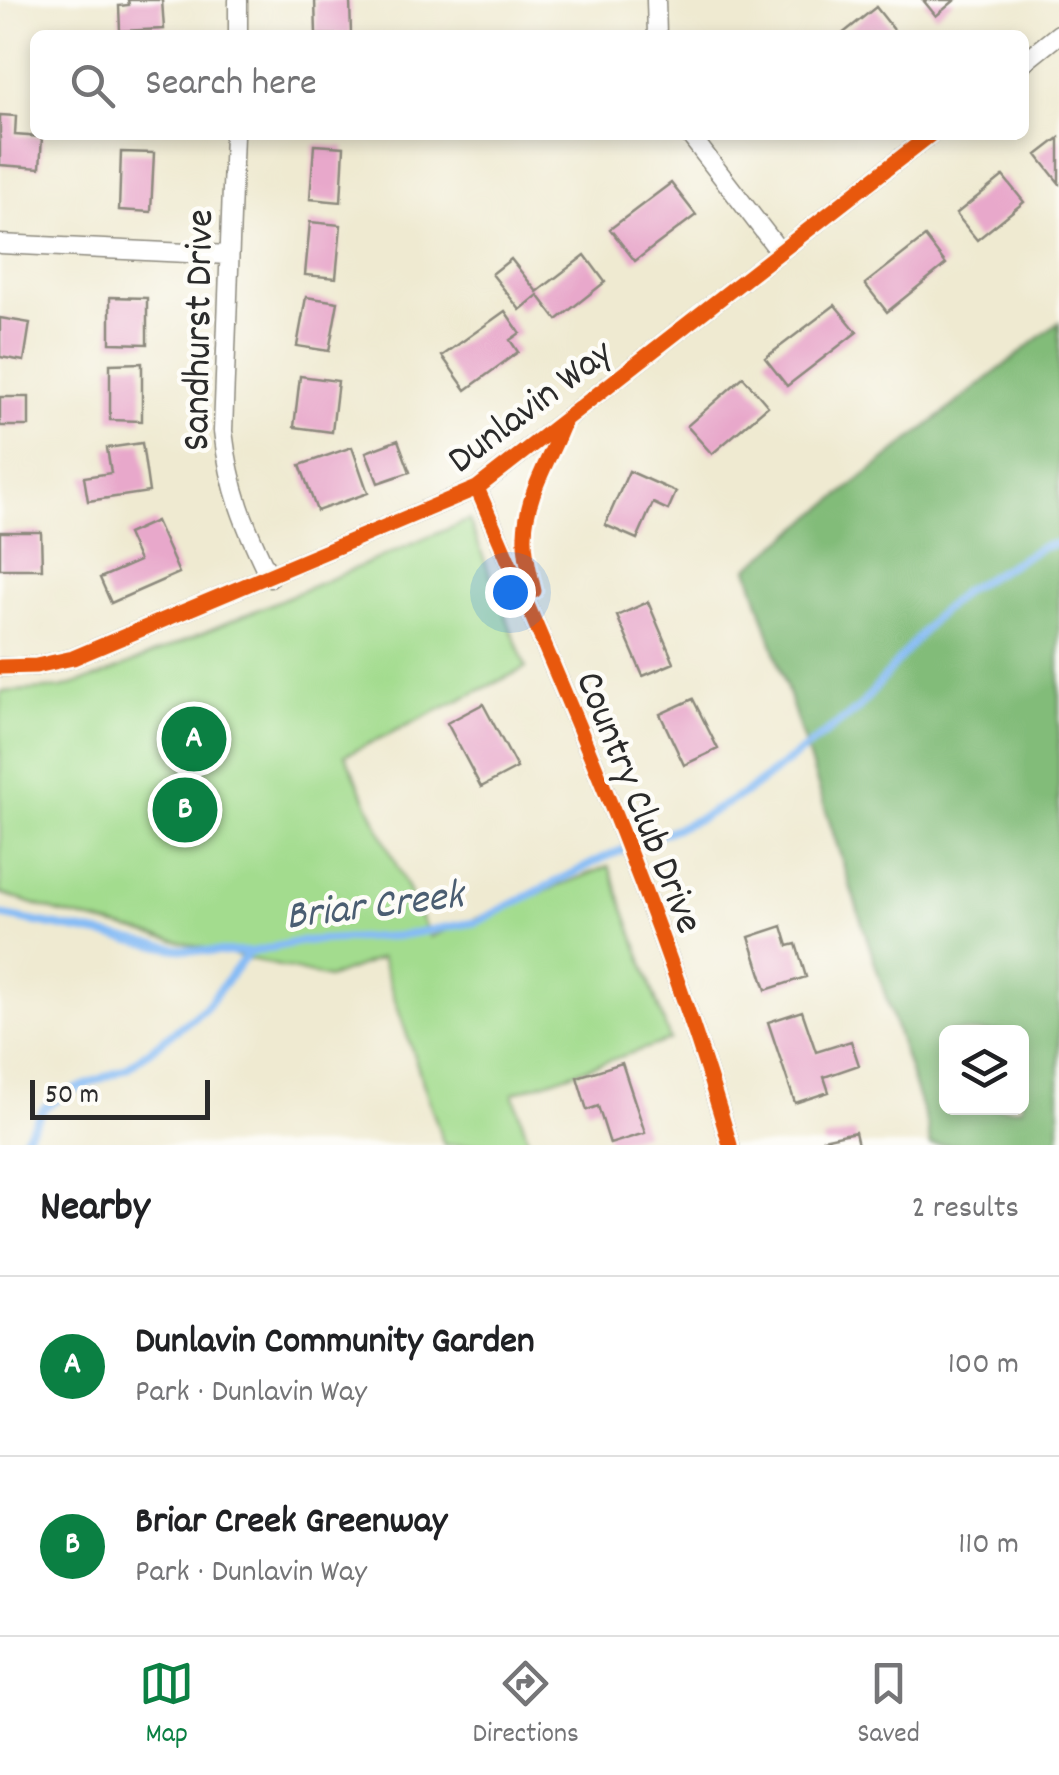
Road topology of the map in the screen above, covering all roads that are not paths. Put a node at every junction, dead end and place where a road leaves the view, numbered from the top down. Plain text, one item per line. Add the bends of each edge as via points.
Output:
1 (238, 0) edge
2 (656, 0) edge
3 (238, 30) edge
4 (657, 30) edge
5 (1059, 34) edge
6 (1029, 58) edge
7 (234, 140) edge
8 (694, 140) edge
9 (924, 140) edge
10 (0, 244) edge
11 (780, 252) junction
12 (229, 256) junction
13 (478, 488) junction
14 (270, 578) junction
15 (0, 667) edge
16 (730, 1145) edge

1 - 3 street
2 - 4 street
5 - 6 street
7 - 12 street, Sandhurst Drive
8 - 11 street
9 - 11 street, Dunlavin Way
10 - 12 street
11 - 13 street, Dunlavin Way
12 - 14 street, Sandhurst Drive via 223,431 228,473
13 - 14 street, Dunlavin Way
13 - 16 street, Country Club Drive via 642,880
14 - 15 street, Dunlavin Way via 73,658

